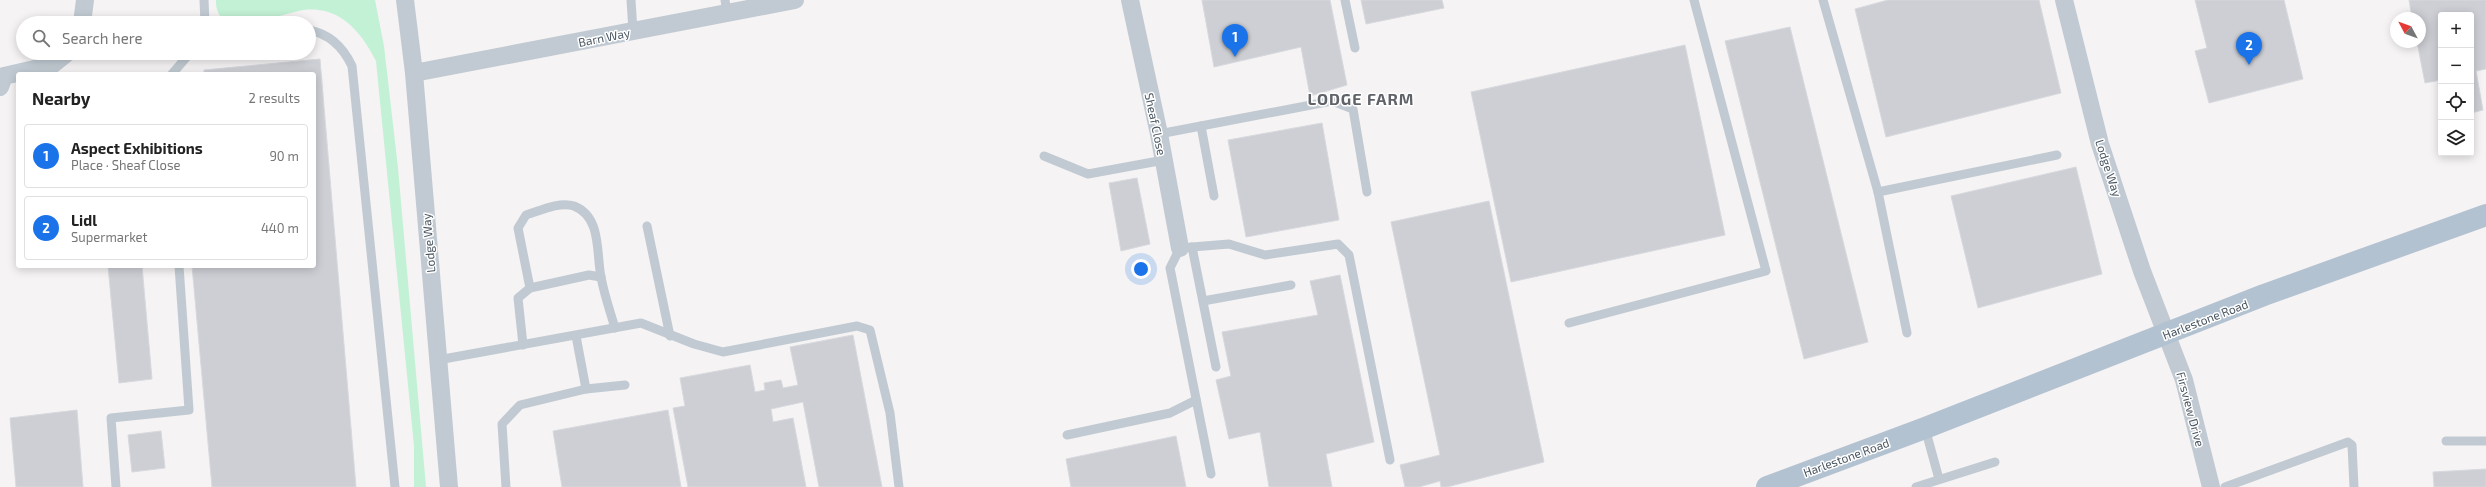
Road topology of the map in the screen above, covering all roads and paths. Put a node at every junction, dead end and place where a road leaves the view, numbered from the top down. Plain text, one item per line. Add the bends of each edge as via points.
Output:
1 (86, 0) edge
2 (204, 0) edge
3 (405, 0) edge
4 (631, 0) edge
5 (795, 0) edge
6 (1130, 0) edge
7 (1345, 0) edge
8 (1694, 0) edge
9 (1823, 0) edge
10 (2064, 0) edge
11 (726, 6) edge
12 (83, 16) edge
13 (205, 16) edge
14 (633, 31) junction
15 (316, 32) edge
16 (1354, 48) dead end
17 (58, 60) edge
18 (184, 60) edge
19 (21, 72) edge
20 (174, 72) edge
21 (16, 73) edge
22 (414, 73) junction
23 (0, 87) edge
24 (1201, 126) junction
25 (1159, 134) junction
26 (2057, 155) dead end
27 (1044, 156) dead end
28 (1164, 160) junction
29 (1367, 192) dead end
30 (1878, 192) junction
31 (1214, 196) dead end
32 (2486, 215) edge
33 (647, 226) dead end
34 (1186, 247) junction
35 (179, 268) edge
36 (600, 276) junction
37 (1291, 284) dead end
38 (530, 288) junction
39 (1203, 301) junction
40 (1569, 323) dead end
41 (614, 328) junction
42 (2168, 332) junction
43 (1906, 333) dead end
44 (576, 336) junction
45 (670, 336) junction
46 (523, 345) junction
47 (438, 360) junction
48 (1216, 367) dead end
49 (625, 385) dead end
50 (586, 390) junction
51 (1196, 400) junction
52 (1926, 428) junction
53 (1067, 434) dead end
54 (2446, 440) dead end
55 (2486, 441) edge
56 (1390, 460) dead end
57 (1996, 462) dead end
58 (1211, 474) dead end
59 (1939, 478) junction
60 (116, 487) edge
61 (395, 487) edge
62 (449, 487) edge
63 (506, 487) edge
64 (899, 487) edge
65 (1767, 487) edge
66 (1916, 487) edge
67 (2211, 487) edge
68 (2225, 487) edge
69 (2354, 487) edge

1 - 12 street
2 - 13 lane
3 - 22 street, Lodge Way
4 - 14 lane
5 - 11 street, Barn Way
6 - 25 street, Sheaf Close
7 - 16 lane
8 - 40 lane via 1766,271
9 - 30 lane
10 - 42 street, Lodge Way via 2100,144 2142,271
11 - 14 street, Barn Way
14 - 22 street, Barn Way
15 - 61 lane via 336,42 346,53 352,66
17 - 19 street via 52,65
18 - 20 lane
21 - 23 street via 4,76
22 - 47 street, Lodge Way
24 - 25 lane
24 - 29 lane via 1332,101 1353,109
24 - 31 lane
25 - 28 street, Sheaf Close
26 - 30 lane
27 - 28 lane via 1088,174
28 - 34 street, Sheaf Close
30 - 43 lane
32 - 42 main road, Harlestone Road
33 - 45 lane
34 - 39 lane
34 - 51 lane via 1170,268
34 - 56 lane via 1229,244 1265,255 1338,244 1349,255
35 - 60 lane via 189,410 111,418
36 - 38 lane via 589,275
36 - 38 lane via 596,238 588,215 573,206 556,206 526,215 518,228
36 - 41 lane
37 - 39 lane
38 - 46 lane via 518,298
39 - 48 lane
41 - 44 lane
41 - 45 lane via 641,323
42 - 52 main road, Harlestone Road
42 - 67 street, Firsview Drive via 2184,380
44 - 46 lane
44 - 50 lane
45 - 64 lane via 723,352 857,326 870,330 890,413
46 - 47 lane
47 - 62 street, Lodge Way
49 - 50 lane
50 - 63 lane via 520,405 502,424
51 - 53 lane via 1170,413
51 - 58 lane
52 - 59 lane
52 - 65 main road, Harlestone Road
54 - 55 lane
57 - 59 lane
59 - 66 lane
68 - 69 lane via 2348,442 2352,445 2353,451

